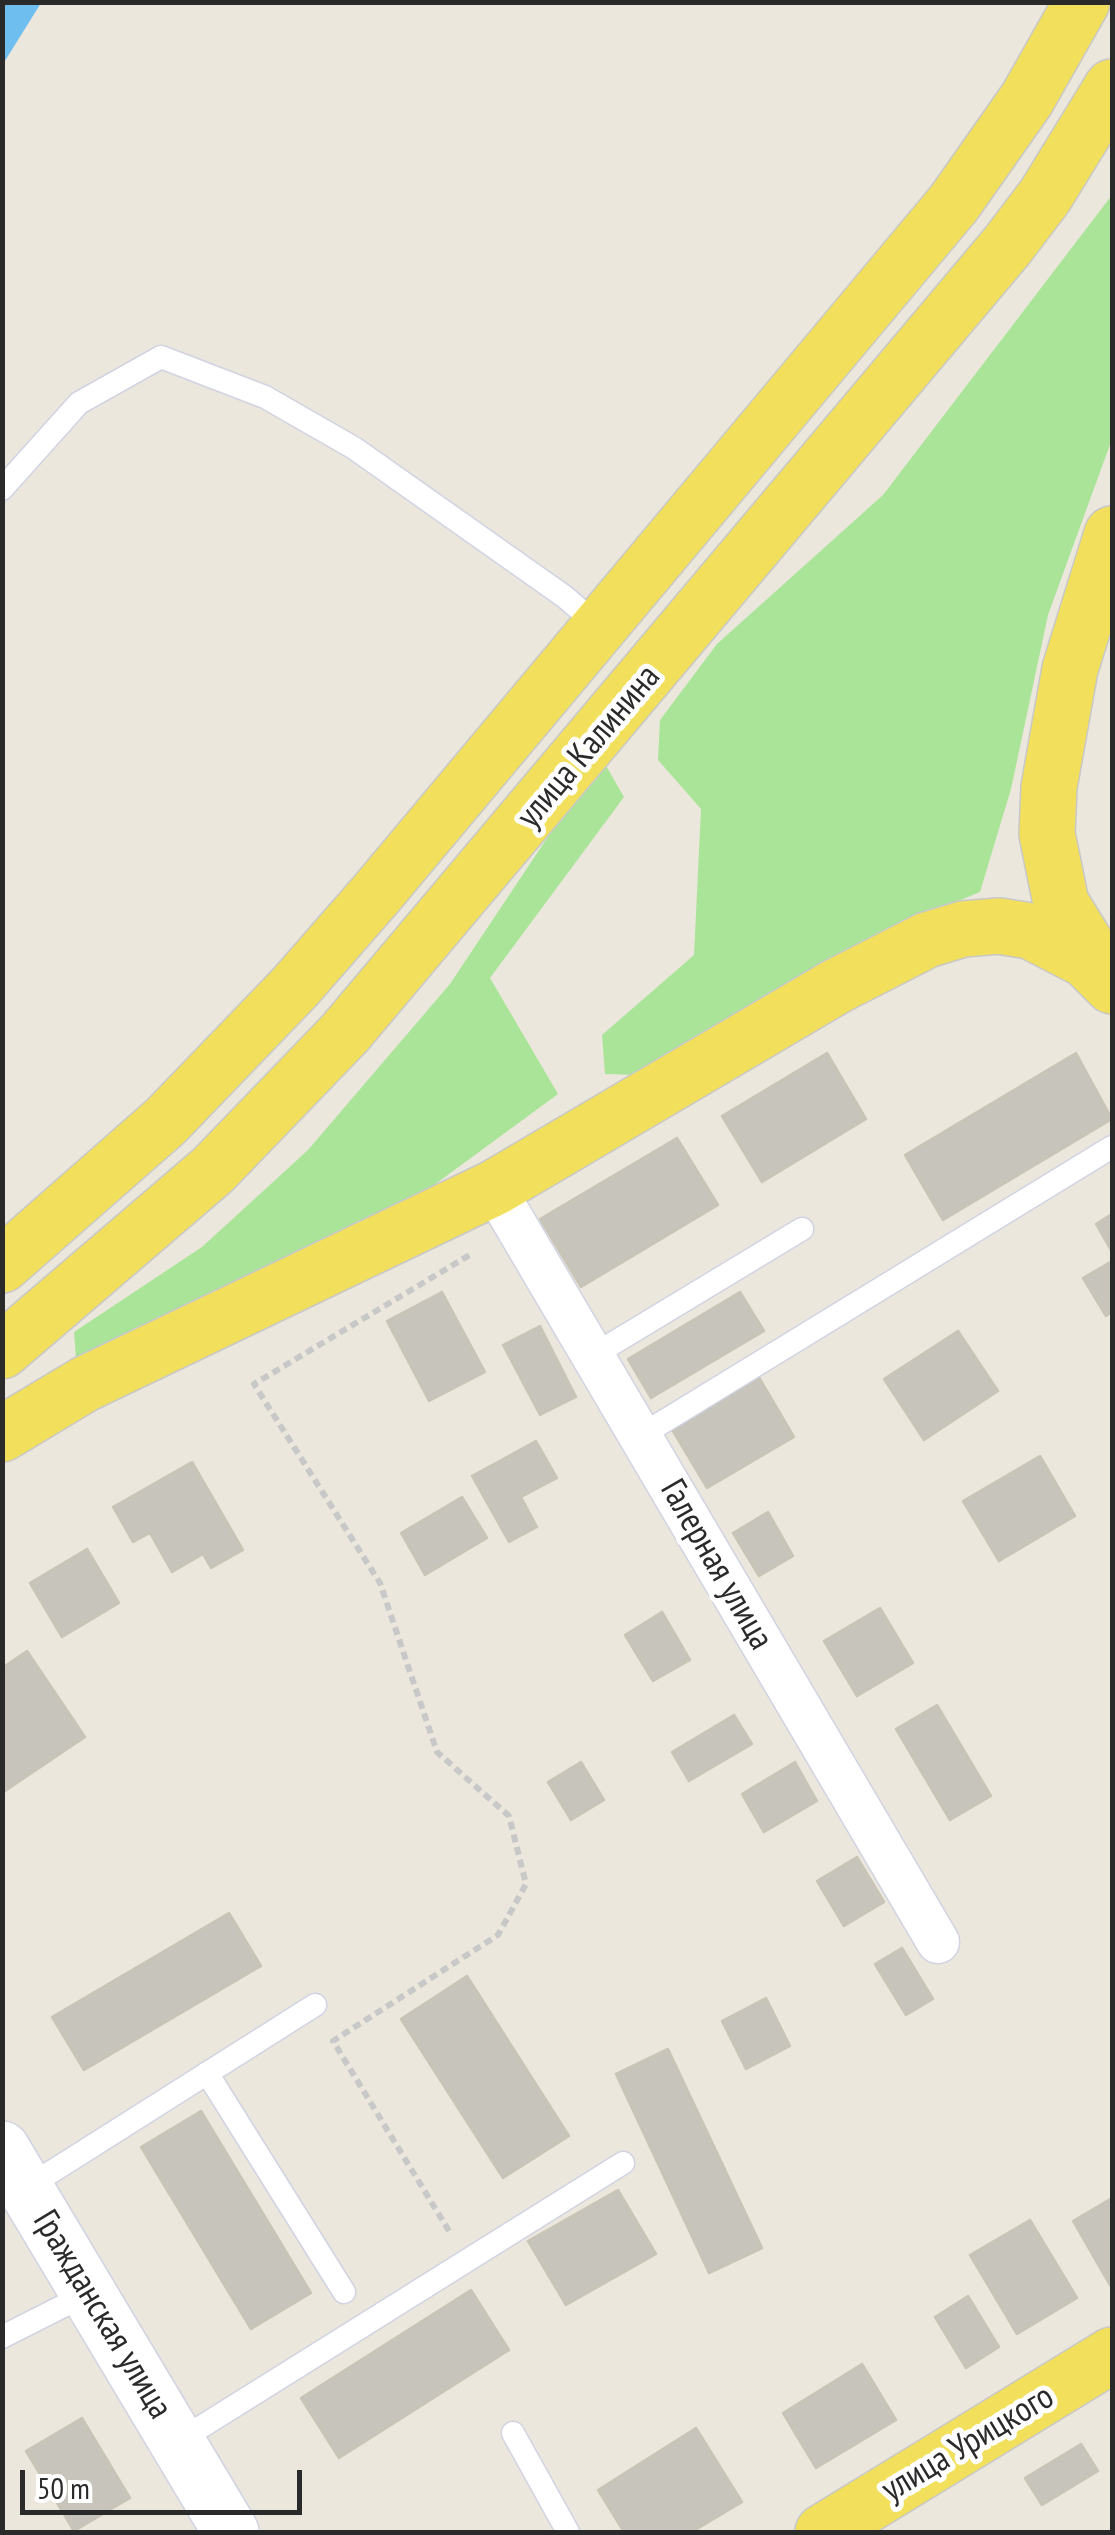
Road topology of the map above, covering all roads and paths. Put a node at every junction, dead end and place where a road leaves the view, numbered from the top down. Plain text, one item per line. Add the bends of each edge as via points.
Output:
1 (1082, 2) edge
2 (1112, 87) edge
3 (2, 489) edge
4 (1112, 534) edge
5 (600, 628) junction
6 (1112, 985) edge
7 (1112, 1147) edge
8 (505, 1207) junction
9 (802, 1229) dead end
10 (2, 1265) edge
11 (2, 1351) edge
12 (592, 1356) junction
13 (2, 1434) edge
14 (640, 1436) junction
15 (938, 1942) dead end
16 (315, 2005) dead end
17 (207, 2073) junction
18 (623, 2163) dead end
19 (14, 2168) edge
20 (449, 2231) dead end
21 (344, 2292) dead end
22 (89, 2293) junction
23 (2, 2337) edge
24 (1112, 2356) edge
25 (512, 2433) dead end
26 (177, 2442) junction
27 (231, 2532) edge
28 (568, 2532) edge
29 (822, 2532) edge

1 - 5 main road, улица Калинина via 1028,100 954,203
2 - 11 main road, улица Калинина via 1007,246 346,1033 213,1170
3 - 5 lane via 80,403 161,357 265,397 354,448
4 - 6 main road via 1070,669 1046,834 1060,903
5 - 10 main road, улица Калинина via 295,987 166,1121
6 - 8 main road via 1086,960 1030,931 963,929 927,940 836,986
7 - 14 lane
8 - 12 street, Галерная улица
8 - 13 main road via 85,1384
8 - 20 path via 254,1384 380,1583 437,1752 508,1816 526,1884 498,1935 333,2041
9 - 12 lane
12 - 14 street, Галерная улица
14 - 15 street, Галерная улица
16 - 17 lane
17 - 19 lane
17 - 21 lane
18 - 26 lane
19 - 22 street, Гражданская улица
22 - 23 lane
22 - 26 street, Гражданская улица
24 - 29 main road, улица Урицкого
25 - 28 lane
26 - 27 street, Гражданская улица

